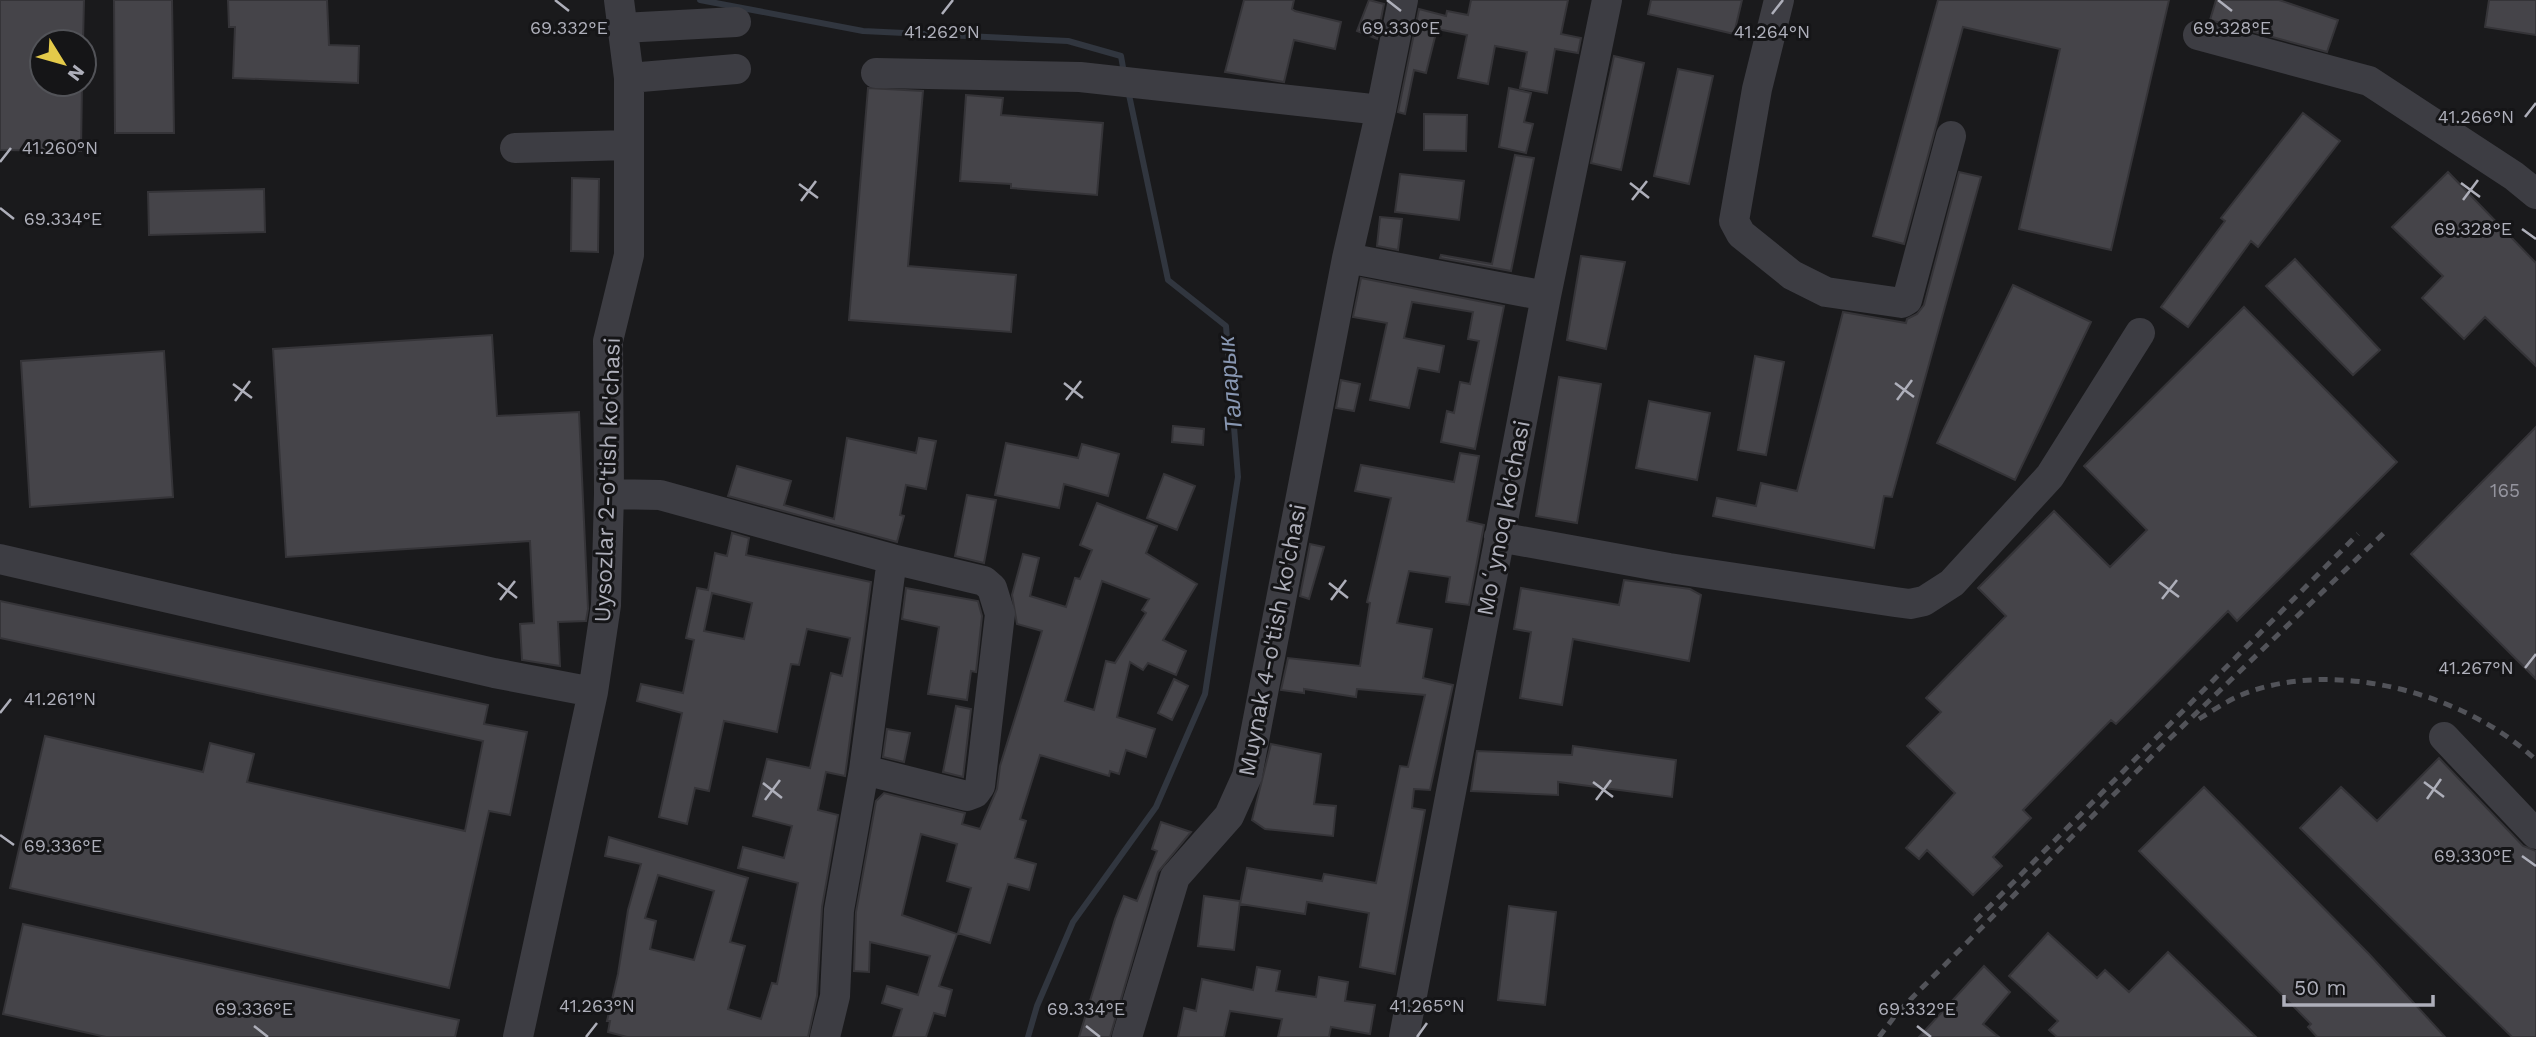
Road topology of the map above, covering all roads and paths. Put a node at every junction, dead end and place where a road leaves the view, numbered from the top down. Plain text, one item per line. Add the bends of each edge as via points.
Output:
1 (1402, 0) edge
2 (1607, 0) edge
3 (1779, 0) edge
4 (621, 14) edge
5 (736, 22) dead end
6 (2198, 35) dead end
7 (736, 69) dead end
8 (876, 73) dead end
9 (628, 78) junction
10 (1381, 110) junction
11 (1951, 136) dead end
12 (629, 145) junction
13 (515, 148) dead end
14 (2536, 194) edge
15 (1347, 258) junction
16 (1546, 296) junction
17 (2140, 333) dead end
18 (609, 494) junction
19 (1499, 537) junction
20 (0, 559) edge
21 (891, 559) junction
22 (593, 692) junction
23 (2444, 737) dead end
24 (864, 770) junction
25 (2536, 834) edge
26 (518, 1037) edge
27 (825, 1037) edge
28 (1127, 1037) edge
29 (1404, 1037) edge

1 - 10 street, Muynak 4-o'tish ko'chasi
2 - 16 street, Moʻynoq ko'chasi
3 - 11 street via 1757,89 1734,221 1741,234 1792,275 1826,292 1902,303 1908,300
4 - 5 street
4 - 9 street, Uysozlar 2-o'tish ko'chasi
6 - 14 street via 2369,81
7 - 9 street
8 - 10 street via 1080,77
9 - 12 street, Uysozlar 2-o'tish ko'chasi
10 - 15 street, Muynak 4-o'tish ko'chasi
12 - 13 street
12 - 18 street, Uysozlar 2-o'tish ko'chasi via 629,255 608,341
15 - 16 street
15 - 28 street, Muynak 4-o'tish ko'chasi via 1247,776 1229,816 1175,877
16 - 19 street, Moʻynoq ko'chasi
17 - 19 street via 2050,476 1952,583 1924,601 1910,604 1669,568
18 - 21 street via 660,495
18 - 22 street, Uysozlar 2-o'tish ko'chasi via 606,605
19 - 29 street, Moʻynoq ko'chasi
20 - 22 street
21 - 24 street
21 - 24 street via 984,581 992,588 1000,614 980,786 967,796
22 - 26 street, Uysozlar 2-o'tish ko'chasi
23 - 25 street
24 - 27 street via 839,910 835,996

